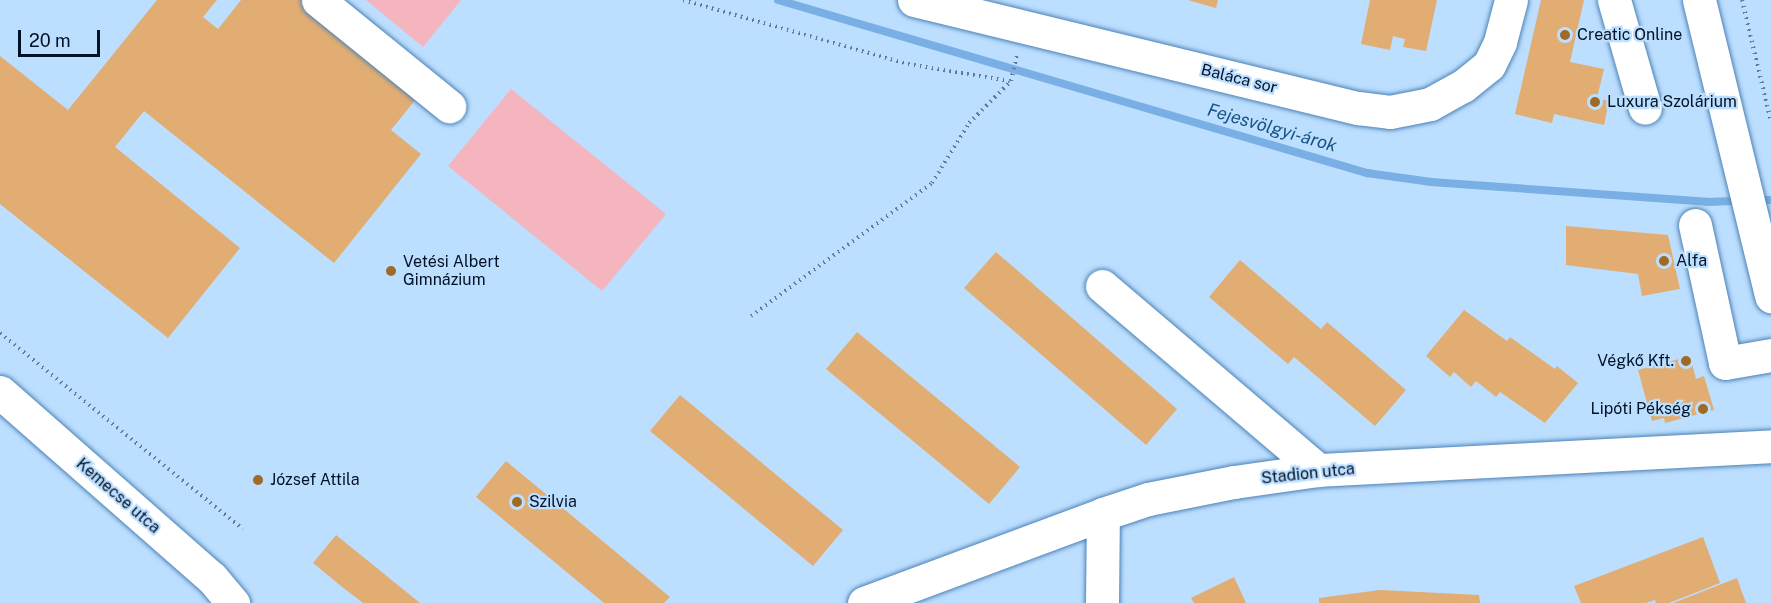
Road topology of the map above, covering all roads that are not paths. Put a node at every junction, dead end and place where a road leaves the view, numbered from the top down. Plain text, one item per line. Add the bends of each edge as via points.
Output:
1 (318, 0) edge
2 (1511, 0) edge
3 (1614, 0) edge
4 (1699, 0) edge
5 (919, 1) edge
6 (449, 106) dead end
7 (1645, 108) dead end
8 (1695, 225) dead end
9 (1102, 286) dead end
10 (1771, 296) edge
11 (1771, 355) edge
12 (0, 392) edge
13 (1771, 446) edge
14 (1318, 470) junction
15 (1103, 514) junction
16 (233, 603) edge
17 (864, 603) edge
18 (1102, 603) edge

1 - 6 street
2 - 5 street, Baláca sor via 1500,42 1489,64 1463,86 1430,104 1390,112 1358,108
3 - 7 street
4 - 10 street
8 - 11 street via 1725,363
9 - 14 street
12 - 16 street, Kemecse utca via 212,578
13 - 14 street, Stadion utca
14 - 15 street, Stadion utca via 1158,497
15 - 17 street, Stadion utca
15 - 18 street

